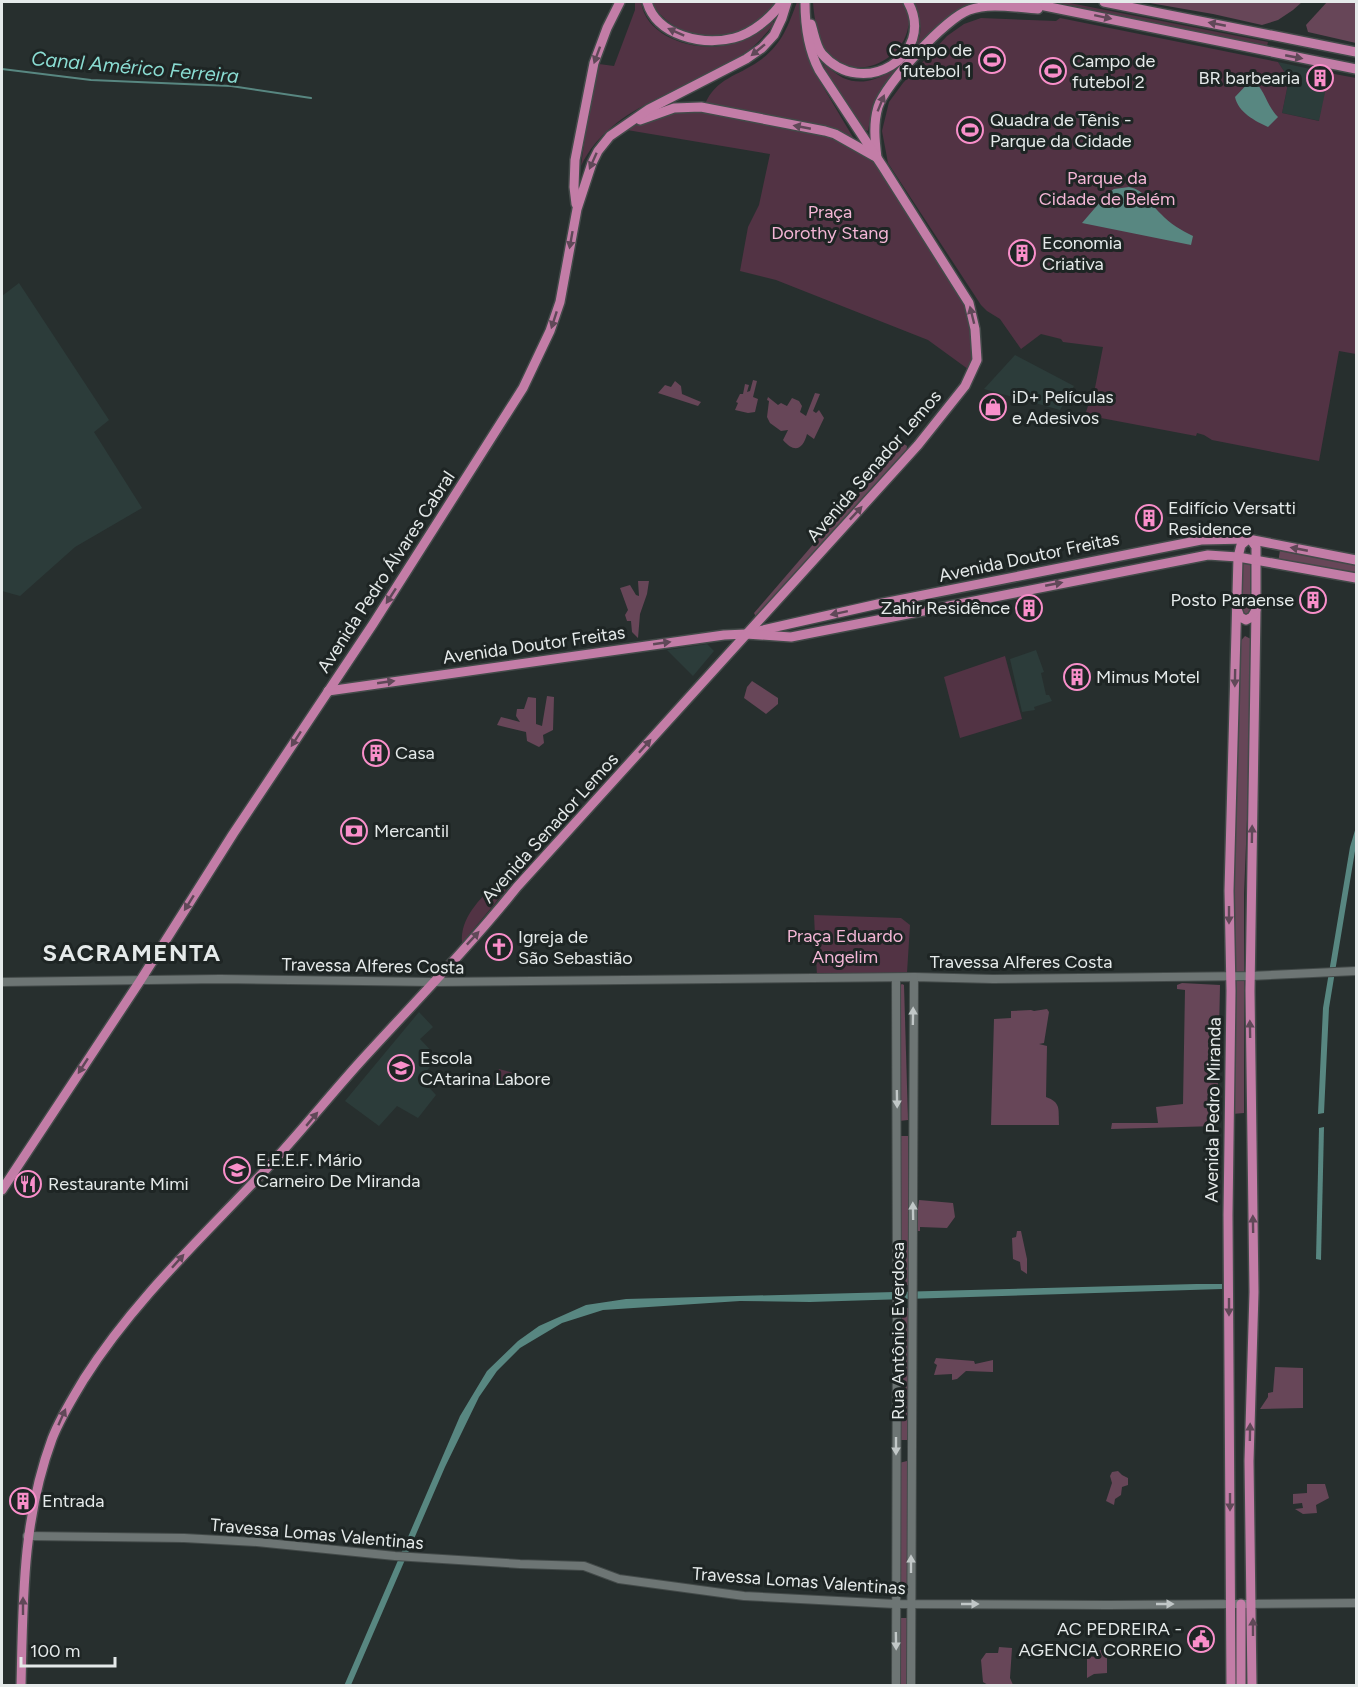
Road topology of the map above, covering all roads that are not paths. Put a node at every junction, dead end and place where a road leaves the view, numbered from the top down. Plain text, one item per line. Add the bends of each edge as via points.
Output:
1 (620, 2) edge
2 (647, 2) edge
3 (782, 2) edge
4 (787, 2) edge
5 (807, 2) edge
6 (908, 2) edge
7 (1025, 2) edge
8 (1104, 2) edge
9 (1075, 12) junction
10 (1356, 52) edge
11 (1356, 69) edge
12 (626, 124) junction
13 (876, 158) junction
14 (577, 209) junction
15 (1249, 539) junction
16 (1277, 545) junction
17 (1238, 557) junction
18 (1356, 560) edge
19 (1256, 561) junction
20 (1276, 565) junction
21 (1356, 578) edge
22 (904, 599) junction
23 (878, 604) junction
24 (1237, 609) junction
25 (1256, 610) junction
26 (905, 614) junction
27 (881, 619) junction
28 (746, 634) junction
29 (1235, 645) junction
30 (1256, 645) junction
31 (328, 691) junction
32 (1356, 971) edge
33 (1230, 976) junction
34 (1250, 976) junction
35 (914, 977) junction
36 (896, 978) junction
37 (140, 981) junction
38 (2, 982) edge
39 (434, 982) junction
40 (2, 1190) edge
41 (27, 1536) junction
42 (1356, 1603) edge
43 (895, 1604) junction
44 (912, 1604) junction
45 (1236, 1604) junction
46 (1253, 1604) junction
47 (21, 1686) edge
48 (896, 1686) edge
49 (911, 1686) edge
50 (1231, 1686) edge
51 (1241, 1686) edge
52 (1252, 1686) edge

1 -> 14 main road via 594,63 575,160
3 -> 2 main road via 772,15 747,32 718,41 675,33 654,15
4 -> 12 main road, Avenida Pedro Álvares Cabral via 774,34 762,48
5 - 6 main road via 821,53 842,69 863,75 887,68 908,49 913,40 914,17
5 - 13 main road, Avenida Senador Lemos via 805,17 813,58
7 - 9 main road
10 -> 8 main road
9 -> 11 main road
13 -> 9 main road via 874,134 884,95 958,15 970,9 996,6
13 -> 12 main road via 825,131 701,107 674,108
12 -> 14 main road, Avenida Pedro Álvares Cabral via 598,151
28 -> 13 main road, Avenida Senador Lemos via 918,445 966,386 977,360 969,303
14 -> 31 main road, Avenida Pedro Álvares Cabral via 560,302 523,388
15 - 16 main road, Avenida Doutor Freitas
15 - 17 main road, Avenida Pedro Miranda via 1241,546
15 - 19 main road, Avenida Pedro Miranda via 1256,547
15 - 22 main road, Avenida Doutor Freitas via 1201,540 1158,547
18 -> 16 main road, Avenida Doutor Freitas
16 - 20 main road
17 - 19 main road, Avenida Doutor Freitas
17 - 24 main road, Avenida Pedro Miranda
26 -> 17 main road, Avenida Doutor Freitas via 1192,557
19 - 20 main road, Avenida Doutor Freitas
19 - 25 main road, Avenida Pedro Miranda
20 - 21 main road, Avenida Doutor Freitas
22 - 23 main road, Avenida Doutor Freitas
22 - 26 main road
23 - 27 main road
23 -> 28 main road, Avenida Doutor Freitas
24 - 25 main road via 1246,620
24 - 29 main road, Avenida Pedro Miranda
25 - 30 main road, Avenida Pedro Miranda
26 - 27 main road, Avenida Doutor Freitas
27 - 28 main road, Avenida Doutor Freitas via 791,637
31 -> 28 main road, Avenida Doutor Freitas
39 -> 28 main road, Avenida Senador Lemos
29 - 30 main road via 1246,633
29 -> 33 main road, Avenida Pedro Miranda
34 -> 30 main road, Avenida Pedro Miranda
31 -> 37 main road, Avenida Pedro Álvares Cabral
32 - 34 street, Travessa Alferes Costa
33 - 34 street, Travessa Alferes Costa
33 - 35 street, Travessa Alferes Costa
33 -> 45 main road, Avenida Pedro Miranda via 1228,1226
46 -> 34 main road, Avenida Pedro Miranda via 1249,1461 1254,1292
35 - 36 street, Travessa Alferes Costa
44 -> 35 street, Rua Antônio Everdosa
36 - 39 street, Travessa Alferes Costa
36 -> 43 street, Rua Antônio Everdosa
37 - 38 street, Travessa Alferes Costa
37 - 39 street, Travessa Alferes Costa
37 -> 40 main road, Avenida Pedro Álvares Cabral
41 -> 39 main road, Avenida Senador Lemos via 45,1462 65,1409 130,1313 291,1143
41 - 43 street, Travessa Lomas Valentinas via 184,1538 404,1557 584,1566 620,1579 744,1596
47 -> 41 main road, Avenida Senador Lemos
42 - 46 street, Travessa Lomas Valentinas
43 - 44 street, Travessa Lomas Valentinas
43 -> 48 street, Rua Antônio Everdosa
44 -> 45 street, Travessa Lomas Valentinas
44 - 49 street, Rua Antônio Everdosa
45 - 46 street, Travessa Lomas Valentinas
45 - 50 main road, Avenida Pedro Miranda
45 - 51 main road, Avenida Pedro Miranda
52 -> 46 main road, Avenida Pedro Miranda

